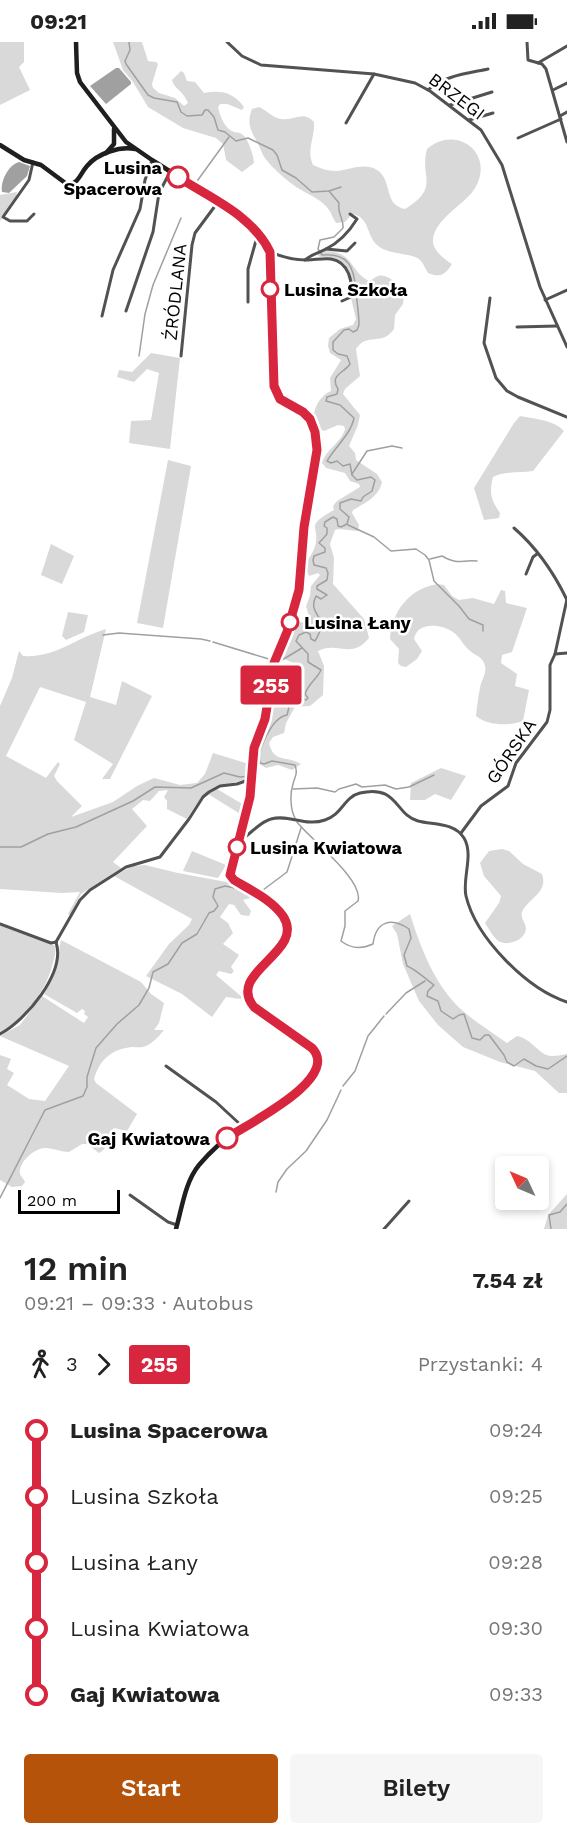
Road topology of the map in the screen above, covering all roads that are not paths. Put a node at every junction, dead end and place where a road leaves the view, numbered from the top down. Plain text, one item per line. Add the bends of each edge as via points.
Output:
1 (76, 42) edge
2 (227, 42) edge
3 (526, 42) edge
4 (567, 46) edge
5 (538, 63) junction
6 (488, 69) dead end
7 (374, 74) junction
8 (567, 83) edge
9 (428, 90) junction
10 (553, 90) junction
11 (492, 92) dead end
12 (450, 105) junction
13 (567, 112) edge
14 (493, 113) dead end
15 (560, 117) junction
16 (469, 120) junction
17 (346, 123) dead end
18 (114, 128) junction
19 (122, 137) junction
20 (518, 138) dead end
21 (114, 141) junction
22 (126, 142) junction
23 (567, 142) edge
24 (0, 145) edge
25 (121, 148) junction
26 (135, 149) junction
27 (106, 153) junction
28 (152, 160) junction
29 (33, 162) junction
30 (170, 172) junction
31 (218, 202) junction
32 (34, 214) dead end
33 (350, 214) dead end
34 (260, 234) junction
35 (355, 243) dead end
36 (321, 251) junction
37 (270, 252) junction
38 (305, 260) junction
39 (567, 290) edge
40 (490, 298) dead end
41 (545, 300) junction
42 (342, 301) dead end
43 (248, 302) dead end
44 (126, 311) dead end
45 (102, 316) dead end
46 (557, 326) junction
47 (517, 327) dead end
48 (567, 347) edge
49 (181, 356) dead end
50 (567, 417) edge
51 (514, 528) dead end
52 (537, 554) junction
53 (526, 574) dead end
54 (567, 599) edge
55 (567, 653) edge
56 (555, 654) junction
57 (251, 779) junction
58 (460, 833) junction
59 (240, 837) junction
60 (0, 924) edge
61 (56, 942) junction
62 (567, 1002) edge
63 (0, 1034) edge
64 (166, 1066) dead end
65 (243, 1127) junction
66 (130, 1195) dead end
67 (409, 1201) dead end
68 (177, 1227) edge
69 (384, 1229) edge

1 - 18 street via 78,78
2 - 7 street, BRZEGI via 242,56 261,65
3 - 5 street via 527,58
4 - 5 street
5 - 10 street via 546,69
6 - 9 street via 458,76
7 - 9 street, BRZEGI via 415,82
7 - 17 street
8 - 10 street
9 - 12 street, BRZEGI
10 - 15 street
11 - 12 street
12 - 16 street, BRZEGI
13 - 15 street
14 - 16 street
15 - 20 street
15 - 23 street
16 - 41 street, BRZEGI via 481,130 502,165
18 - 19 street
18 - 21 street
19 - 21 street
19 - 22 street
21 - 25 street
21 - 27 street
22 - 25 street
22 - 26 street
24 - 29 street
25 - 26 street
25 - 27 street
26 - 28 street
27 - 29 street via 91,162 70,185
28 - 30 street
28 - 45 street via 140,209 113,270
29 - 32 street via 29,180 3,217 27,221
30 - 31 street
30 - 44 street via 159,193 153,232
31 - 34 street via 247,220
31 - 49 street, ŹRÓDLANA via 195,233 192,245
33 - 36 street via 356,221 343,238
34 - 37 street
34 - 43 street via 249,269
35 - 36 street via 347,251
36 - 38 street
37 - 38 street
37 - 57 street via 274,386 280,399 310,419 317,450 304,527 299,590 274,663 265,719 254,748
38 - 42 street via 341,263 351,278 352,288 351,297
39 - 41 street
40 - 50 street via 484,343 496,378 507,391
41 - 46 street, BRZEGI
46 - 47 street
46 - 48 street, BRZEGI
51 - 52 street
52 - 53 street
52 - 54 street
54 - 56 street, GÓRSKA
55 - 56 street
56 - 58 street, GÓRSKA via 550,665 550,710 545,727 516,763 508,786 481,806
57 - 59 street
57 - 61 street via 209,792 160,857 126,867 90,890
58 - 59 street via 417,821 389,796 373,791 354,795 332,818 311,824 272,818
58 - 62 street via 467,847 466,897 484,937 541,990
59 - 65 street via 231,877 283,915 287,930 282,944 249,982 248,998 254,1007 312,1048 317,1056 300,1091
60 - 61 street
61 - 63 street via 56,966 43,992 17,1024
64 - 65 street
65 - 68 street via 196,1169
66 - 68 street
67 - 69 street

